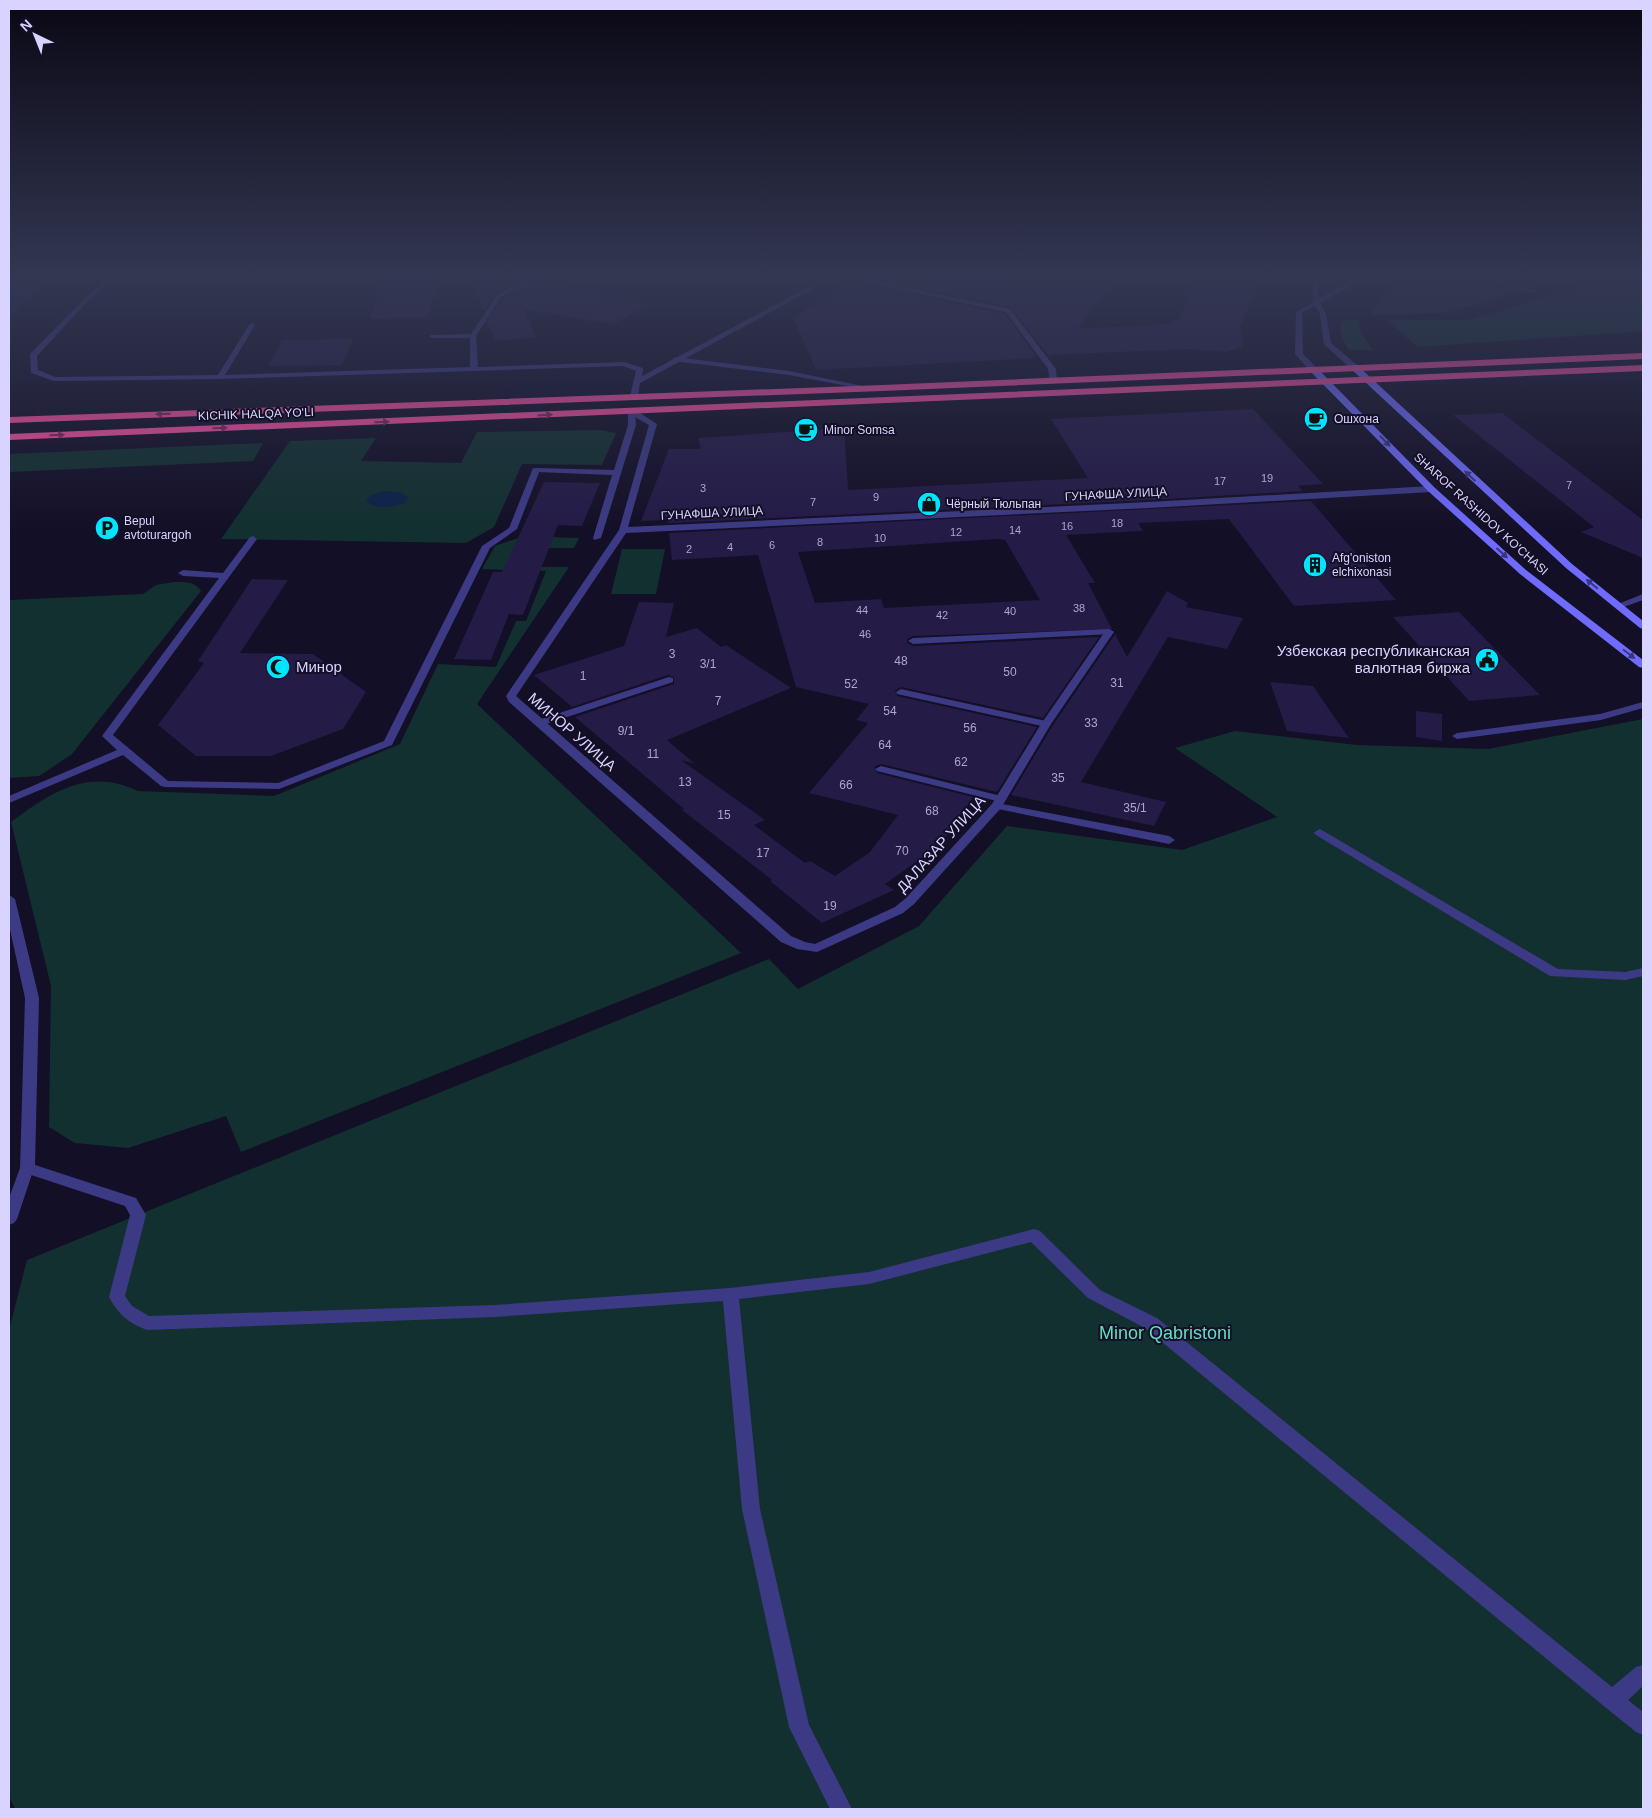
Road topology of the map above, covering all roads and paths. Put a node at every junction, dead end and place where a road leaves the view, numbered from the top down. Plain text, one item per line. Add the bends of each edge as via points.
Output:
1 (33, 361) edge
2 (230, 361) edge
3 (474, 361) edge
4 (673, 361) edge
5 (691, 361) edge
6 (1047, 361) edge
7 (1305, 361) edge
8 (1346, 361) edge
9 (1520, 361) edge
10 (474, 368) junction
11 (1354, 368) junction
12 (1313, 369) junction
13 (1643, 370) edge
14 (220, 377) junction
15 (1053, 380) junction
16 (1368, 381) junction
17 (636, 382) junction
18 (1327, 383) junction
19 (869, 388) junction
20 (634, 396) junction
21 (484, 401) junction
22 (631, 411) junction
23 (483, 418) junction
24 (9, 420) edge
25 (9, 437) edge
26 (616, 473) junction
27 (1431, 489) junction
28 (623, 530) junction
29 (597, 538) dead end
30 (253, 539) dead end
31 (183, 573) dead end
32 (227, 576) junction
33 (1643, 597) edge
34 (1618, 606) junction
35 (1643, 626) edge
36 (913, 641) dead end
37 (1643, 665) edge
38 (669, 680) dead end
39 (901, 692) dead end
40 (1643, 705) edge
41 (539, 723) junction
42 (1046, 724) junction
43 (1457, 736) dead end
44 (124, 751) junction
45 (881, 769) dead end
46 (9, 800) edge
47 (999, 802) junction
48 (1320, 833) dead end
49 (1168, 840) dead end
50 (9, 899) edge
51 (802, 946) joint
52 (1643, 972) edge
53 (27, 1168) junction
54 (9, 1219) edge
55 (730, 1294) junction
56 (1643, 1674) edge
57 (1612, 1700) junction
58 (1643, 1725) edge
59 (841, 1809) edge

1 - 14 street via 34,372 54,379
2 - 14 street
3 - 10 street
4 - 17 street
5 - 19 street via 804,375
6 - 15 street via 1052,368
7 - 12 street
8 - 11 street
9 - 11 highway, KICHIK HALQA YO'LI
10 - 14 street
10 - 17 street via 624,364 640,370
11 - 12 highway, KICHIK HALQA YO'LI
11 - 16 main road, SHAROF RASHIDOV KO'CHASI
12 - 15 highway, KICHIK HALQA YO'LI
12 - 18 main road, SHAROF RASHIDOV KO'CHASI
13 - 16 highway, KICHIK HALQA YO'LI
15 - 19 highway, KICHIK HALQA YO'LI
16 - 18 highway, KICHIK HALQA YO'LI
34 -> 16 main road, SHAROF RASHIDOV KO'CHASI
17 - 20 street
18 - 22 highway, KICHIK HALQA YO'LI
18 -> 27 main road, SHAROF RASHIDOV KO'CHASI
19 - 20 highway, KICHIK HALQA YO'LI
20 - 21 highway, KICHIK HALQA YO'LI
21 - 23 highway
21 -> 24 highway, KICHIK HALQA YO'LI
23 -> 22 highway, KICHIK HALQA YO'LI
22 - 26 street via 632,425
22 - 28 street, МИНОР УЛИЦА via 653,424
25 -> 23 highway, KICHIK HALQA YO'LI
26 - 29 street
26 - 44 street via 536,470 513,529 486,546 388,743 279,786 165,784
27 - 28 street, ГУНАФША УЛИЦА
27 -> 37 main road, SHAROF RASHIDOV KO'CHASI via 1524,572
28 - 41 street, МИНОР УЛИЦА via 511,696
30 - 32 street
31 - 32 street
32 - 44 street via 107,736
33 - 34 street
34 - 35 main road, SHAROF RASHIDOV KO'CHASI
36 - 42 street, ДАЛАЗАР УЛИЦА via 1109,632
38 - 41 street
39 - 42 street
40 - 43 street via 1601,717
41 - 51 street, МИНОР УЛИЦА via 786,939
42 - 47 street, ДАЛАЗАР УЛИЦА
44 - 46 street
45 - 47 street
47 - 49 street
47 - 51 street, ДАЛАЗАР УЛИЦА via 910,902 817,948
48 - 52 street via 1555,973 1625,976
50 - 53 street via 32,998
53 - 54 street
53 - 55 street via 131,1202 138,1215 117,1297 126,1311 147,1323 495,1311
55 - 57 street via 869,1278 1034,1235 1094,1294 1151,1323
55 - 59 street via 754,1518 799,1727
56 - 57 street
57 - 58 street

